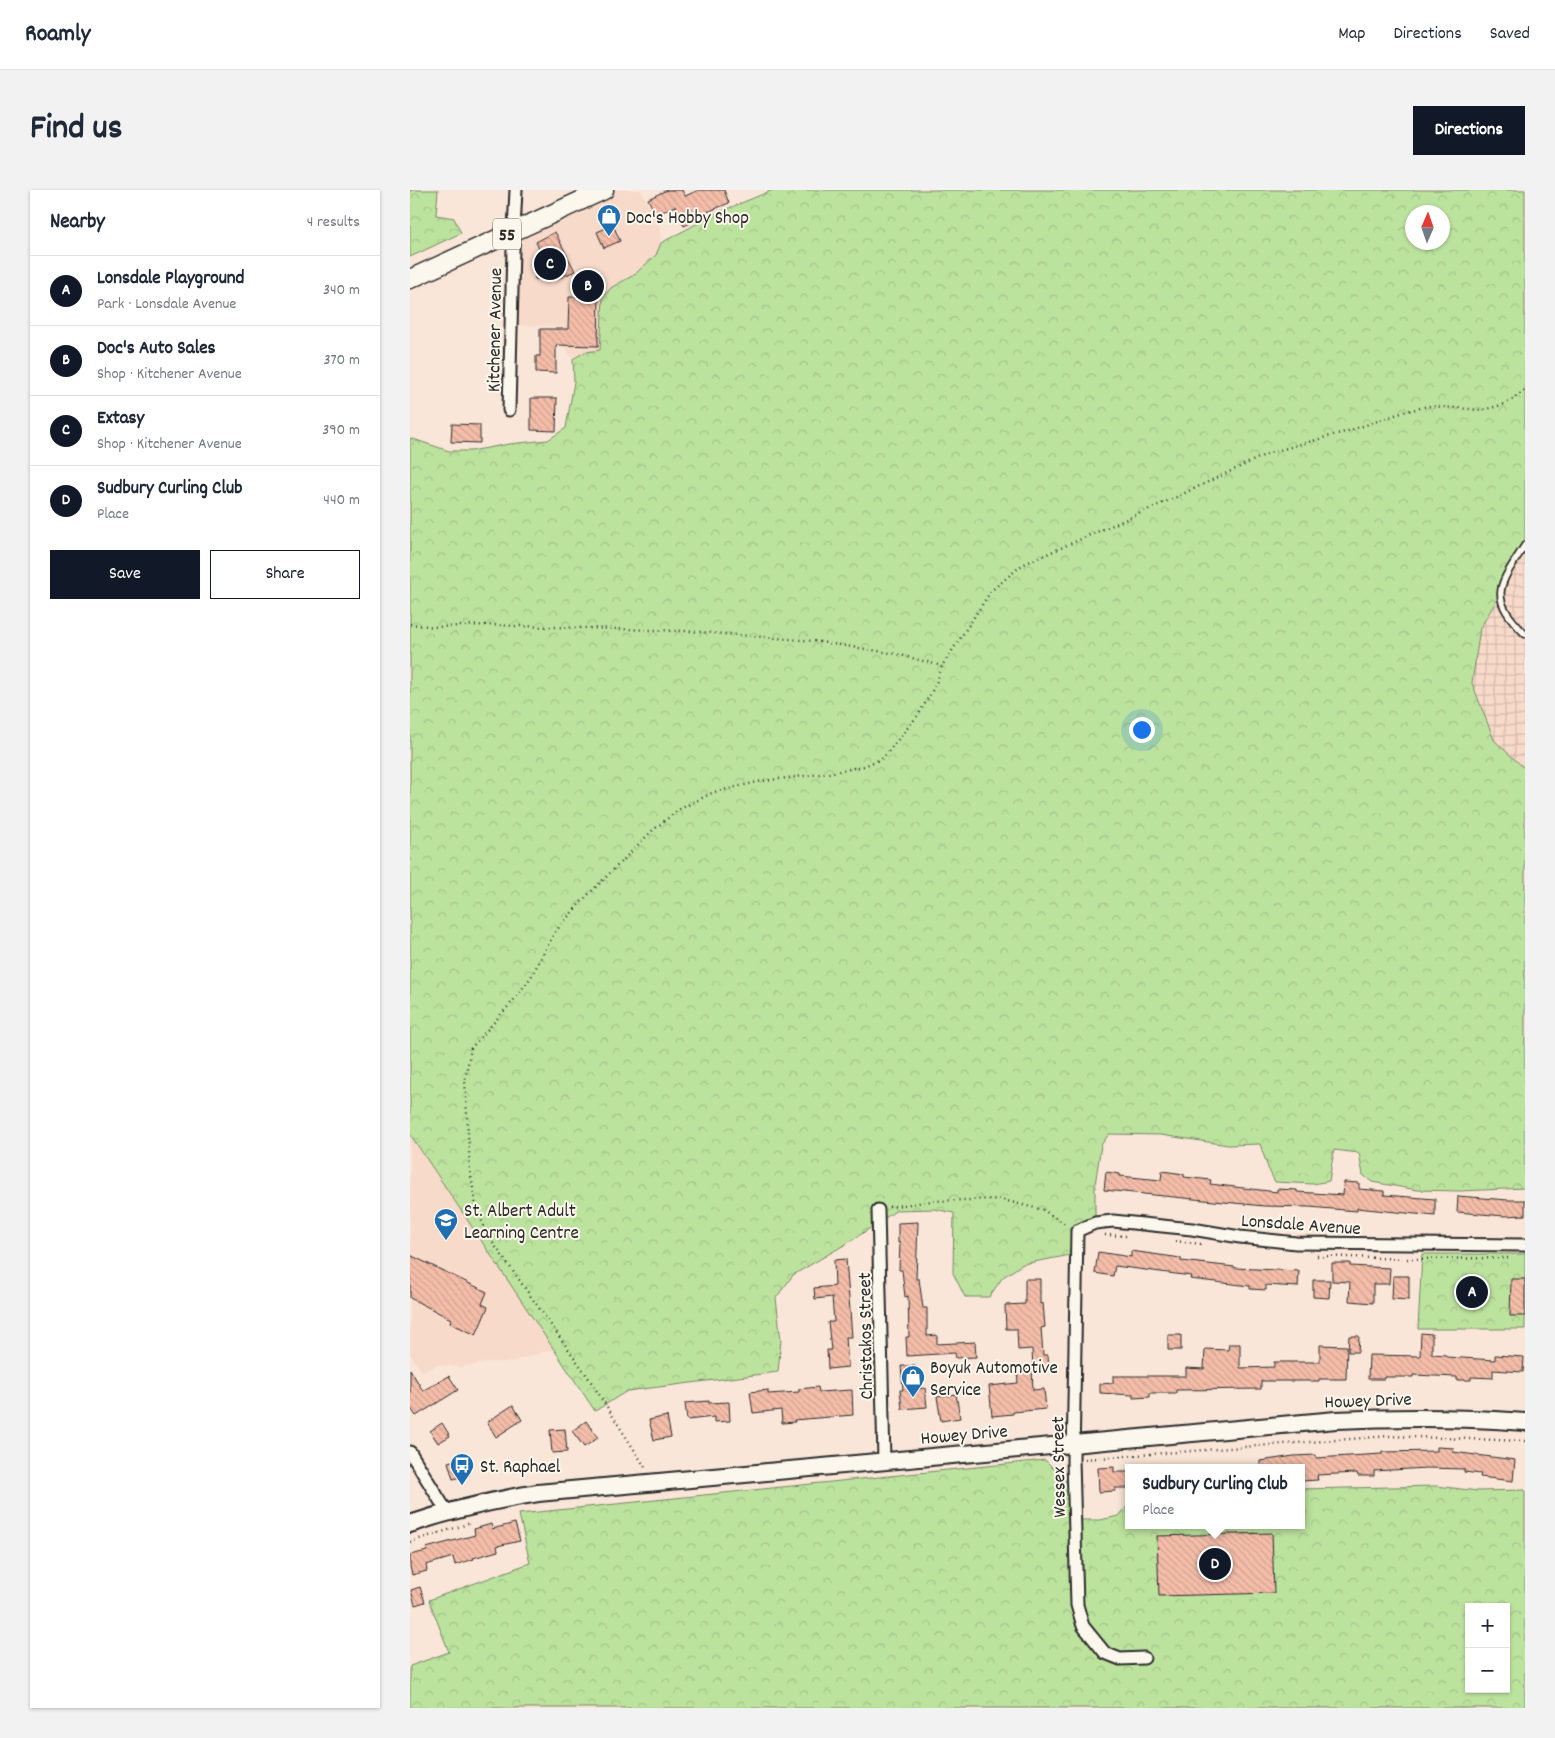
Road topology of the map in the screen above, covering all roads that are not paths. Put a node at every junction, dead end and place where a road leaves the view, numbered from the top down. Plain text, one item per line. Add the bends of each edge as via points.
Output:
1 (516, 190) edge
2 (604, 190) edge
3 (514, 231) junction
4 (410, 279) edge
5 (509, 410) dead end
6 (1525, 545) edge
7 (1525, 634) edge
8 (878, 1210) road end
9 (1077, 1231) joint
10 (1525, 1245) edge
11 (1525, 1422) edge
12 (1074, 1443) junction
13 (410, 1452) edge
14 (884, 1460) junction
15 (447, 1512) junction
16 (410, 1524) edge
17 (1144, 1658) dead end

1 - 3 street, Kitchener Avenue
2 - 3 main road, 55
3 - 4 main road, 55
3 - 5 street, Kitchener Avenue
6 - 7 lane via 1506,576 1500,600 1510,619
8 - 14 street, Christakos Street
9 - 10 street, Lonsdale Avenue via 1095,1223 1113,1222 1296,1243
9 - 12 street, Wessex Street
11 - 12 main road, Howey Drive via 1375,1418
12 - 14 main road, Howey Drive
12 - 17 street, Wessex Street via 1077,1605 1083,1626 1105,1653 1120,1659
13 - 15 street
14 - 15 main road, Howey Drive via 538,1492
15 - 16 main road, Howey Drive

